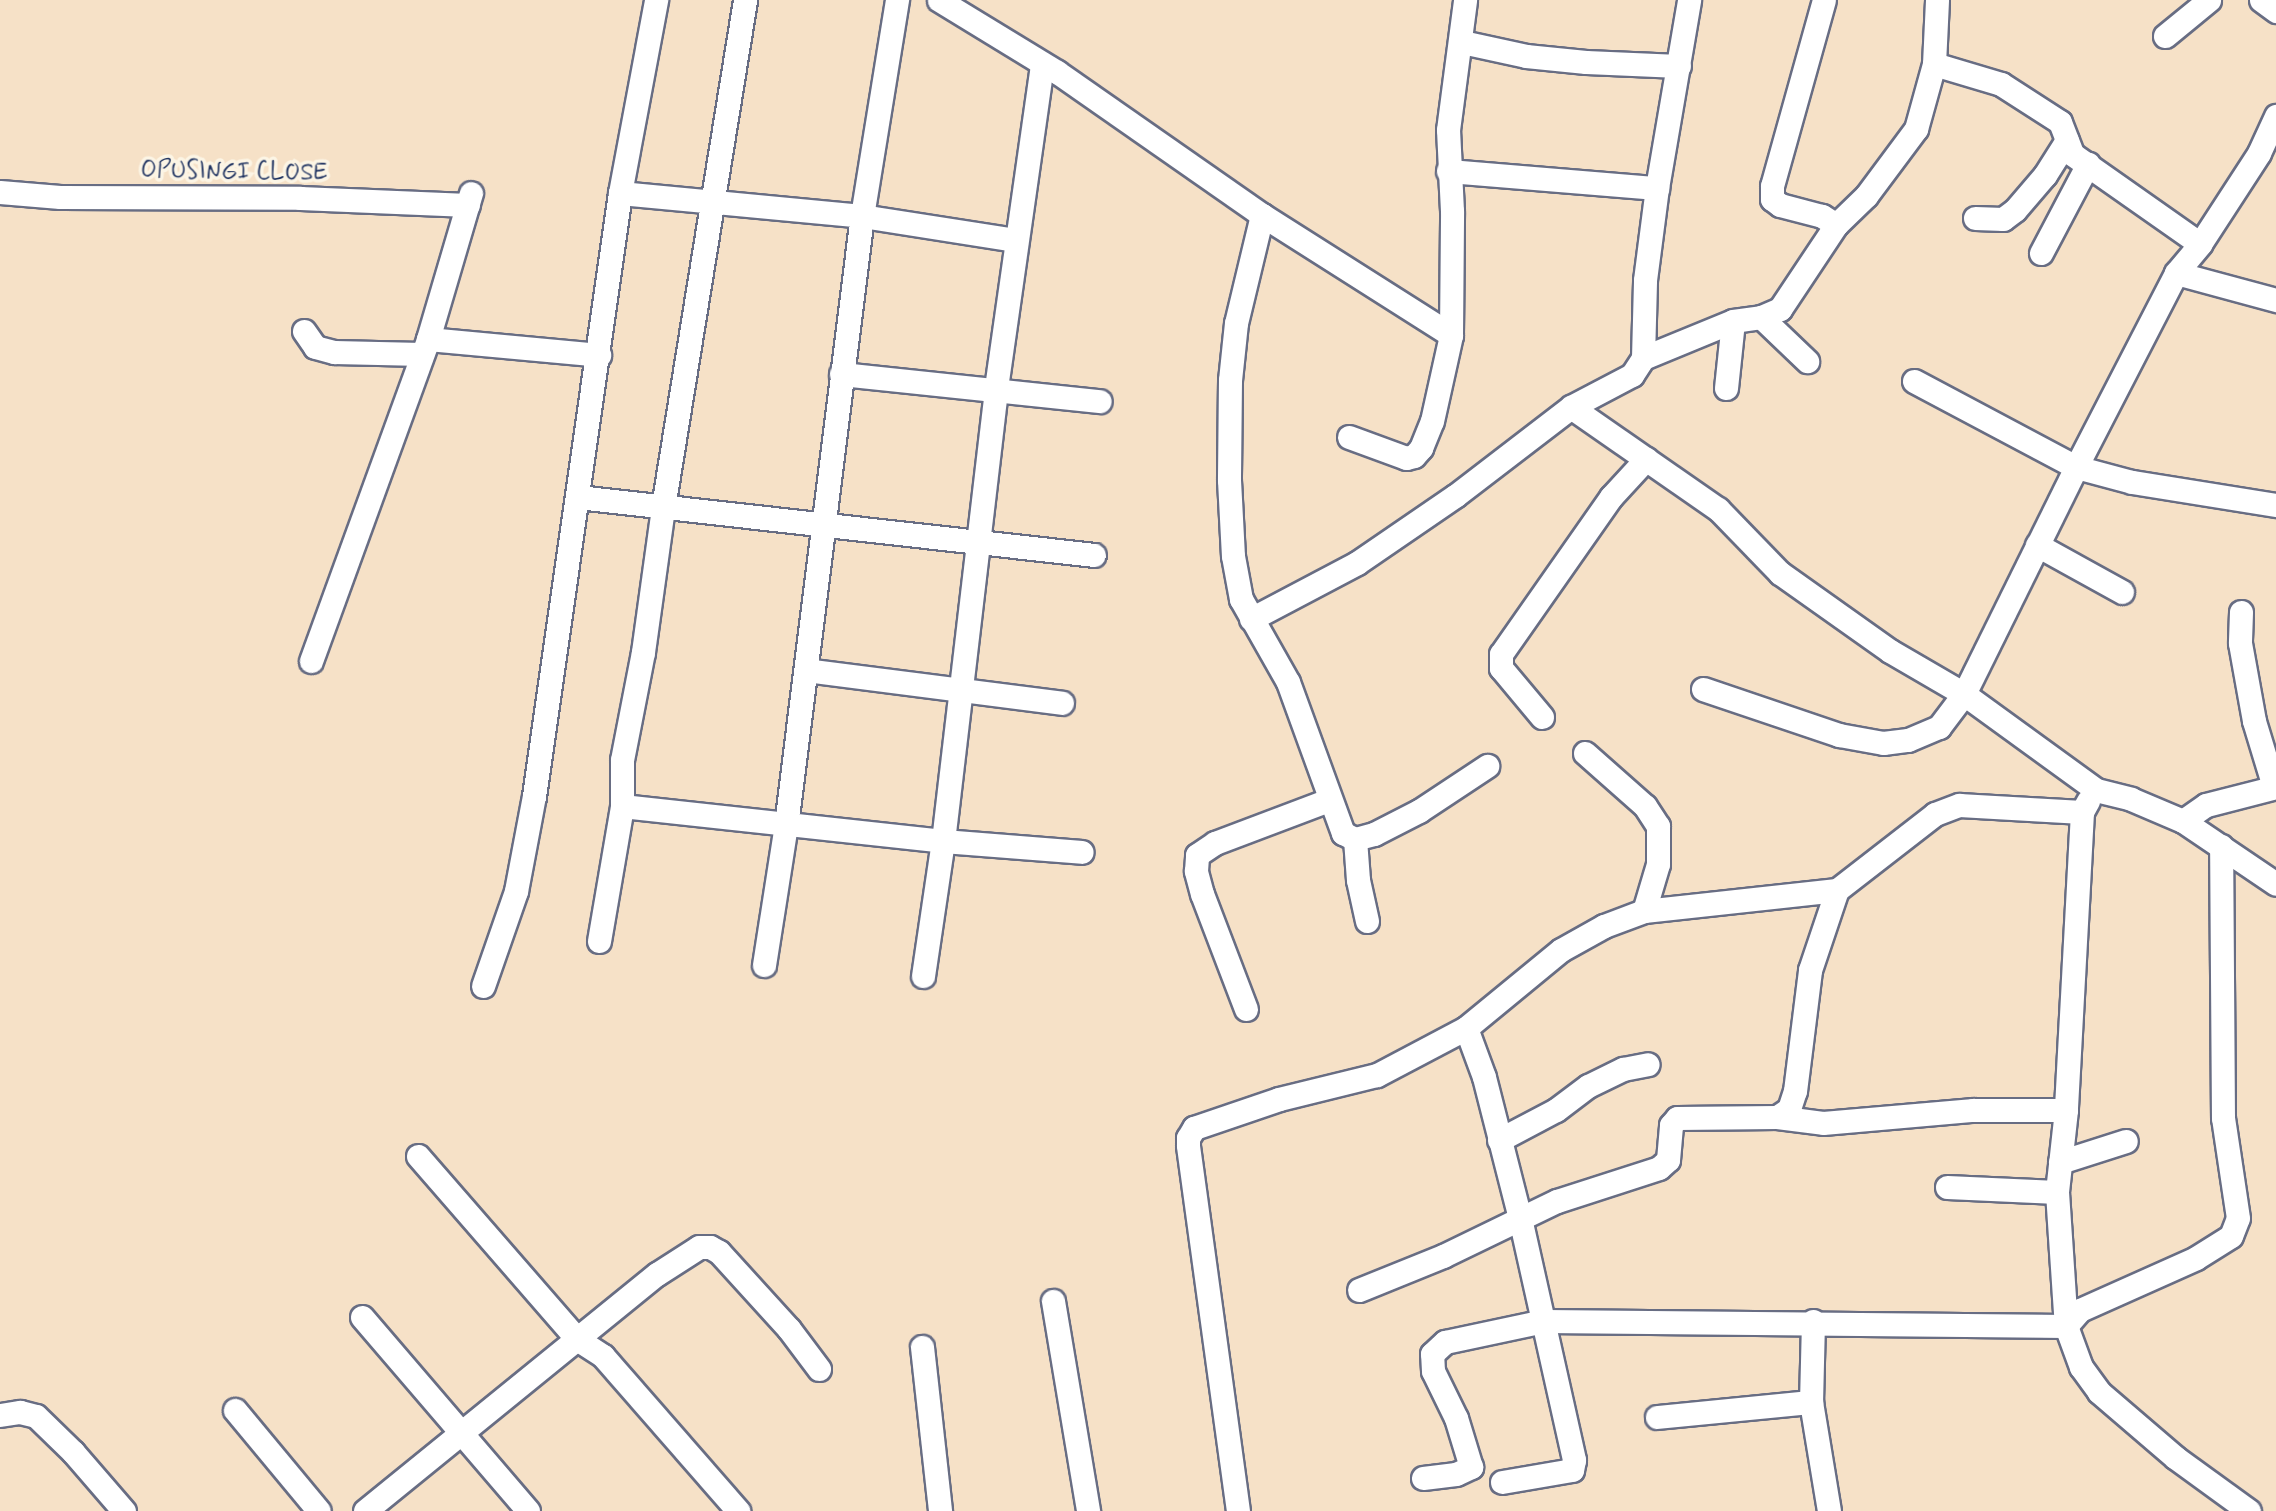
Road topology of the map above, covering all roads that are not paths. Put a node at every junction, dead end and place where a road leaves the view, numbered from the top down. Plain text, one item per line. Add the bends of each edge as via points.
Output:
1 (656, 0) edge
2 (744, 0) edge
3 (897, 0) edge
4 (939, 0) edge
5 (1465, 0) edge
6 (1689, 0) edge
7 (1824, 0) edge
8 (1937, 0) edge
9 (2209, 0) edge
10 (2261, 0) edge
11 (2276, 11) edge
12 (2165, 36) dead end
13 (1462, 41) junction
14 (1042, 64) junction
15 (1934, 64) junction
16 (1679, 65) junction
17 (2276, 116) edge
18 (2067, 140) junction
19 (2088, 164) junction
20 (1448, 171) junction
21 (1657, 188) junction
22 (0, 192) edge
23 (620, 193) junction
24 (713, 200) junction
25 (1262, 215) junction
26 (862, 216) junction
27 (1975, 218) dead end
28 (1836, 225) junction
29 (1016, 240) junction
30 (2200, 244) junction
31 (2041, 253) dead end
32 (2176, 273) junction
33 (2276, 300) edge
34 (1761, 317) junction
35 (1733, 321) junction
36 (304, 331) dead end
37 (1451, 335) junction
38 (425, 347) junction
39 (599, 355) junction
40 (1643, 358) junction
41 (1807, 361) dead end
42 (841, 374) junction
43 (1914, 381) dead end
44 (996, 388) junction
45 (1726, 388) dead end
46 (1100, 401) dead end
47 (1571, 407) junction
48 (1349, 437) dead end
49 (1646, 459) junction
50 (2076, 467) junction
51 (578, 497) junction
52 (2276, 505) edge
53 (663, 507) junction
54 (823, 522) junction
55 (979, 540) junction
56 (2037, 545) junction
57 (1094, 555) dead end
58 (2122, 592) dead end
59 (2241, 612) dead end
60 (1251, 619) junction
61 (311, 661) dead end
62 (806, 670) junction
63 (1703, 689) dead end
64 (960, 690) junction
65 (1964, 694) junction
66 (1062, 703) dead end
67 (1542, 717) dead end
68 (1585, 753) dead end
69 (1487, 766) dead end
70 (2275, 787) edge
71 (2096, 790) junction
72 (1329, 800) junction
73 (622, 806) junction
74 (2082, 812) junction
75 (2183, 821) junction
76 (786, 824) junction
77 (1354, 839) junction
78 (943, 841) junction
79 (2221, 846) junction
80 (1082, 852) dead end
81 (2276, 884) edge
82 (1837, 890) junction
83 (1644, 911) junction
84 (1367, 921) dead end
85 (599, 941) dead end
86 (764, 965) dead end
87 (923, 976) dead end
88 (483, 986) dead end
89 (1246, 1009) dead end
90 (1466, 1028) junction
91 (1648, 1064) dead end
92 (2066, 1110) junction
93 (1777, 1117) junction
94 (1499, 1140) junction
95 (2126, 1141) dead end
96 (418, 1156) dead end
97 (2060, 1162) junction
98 (1947, 1187) dead end
99 (2057, 1192) junction
100 (1520, 1218) junction
101 (1359, 1290) dead end
102 (1053, 1301) dead end
103 (362, 1317) dead end
104 (1544, 1321) junction
105 (1814, 1321) junction
106 (2066, 1326) junction
107 (577, 1339) junction
108 (922, 1347) dead end
109 (819, 1369) dead end
110 (1811, 1402) junction
111 (234, 1410) dead end
112 (0, 1415) edge
113 (1657, 1417) dead end
114 (461, 1435) junction
115 (1423, 1478) dead end
116 (1502, 1482) dead end
117 (124, 1511) edge
118 (319, 1511) edge
119 (365, 1511) edge
120 (528, 1511) edge
121 (738, 1511) edge
122 (940, 1511) edge
123 (1088, 1511) edge
124 (1238, 1511) edge
125 (1829, 1511) edge
126 (2249, 1511) edge

1 - 23 street
2 - 24 street
3 - 26 street
4 - 14 street
5 - 13 street
6 - 16 street
7 - 28 street via 1772,199
8 - 15 street
9 - 12 street
10 - 11 street
13 - 16 street via 1526,56
13 - 20 street via 1448,130
14 - 25 street
14 - 29 street
15 - 18 street via 2001,84 2060,121
15 - 28 street via 1916,129 1866,196
16 - 21 street
17 - 30 street via 2259,153
18 - 19 street via 2073,155
18 - 27 street via 2015,210 2003,219
19 - 30 street
19 - 31 street
20 - 21 street
20 - 37 street
21 - 40 street via 1645,281
22 - 38 street, OPUSINGI CLOSE via 60,197 470,199
23 - 24 street
23 - 39 street
24 - 26 street
24 - 53 street
25 - 37 street
25 - 60 street via 1236,323 1230,380 1228,481 1233,556 1241,599
26 - 29 street
26 - 42 street
28 - 34 street via 1780,309
29 - 44 street
30 - 32 street
32 - 33 street
32 - 50 street
34 - 35 street
34 - 41 street
35 - 40 street
35 - 45 street
36 - 38 street via 315,347 334,352
37 - 48 street via 1432,421 1414,456 1406,458
38 - 39 street
38 - 61 street
39 - 51 street
40 - 47 street via 1632,375
42 - 44 street
42 - 54 street
43 - 50 street
44 - 46 street
44 - 55 street
47 - 49 street
47 - 60 street via 1455,496 1357,563
49 - 65 street via 1717,509 1780,573 1890,651
49 - 67 street via 1611,498 1501,654 1502,668
50 - 52 street via 2132,482
50 - 56 street
51 - 53 street
51 - 88 street via 516,891
53 - 54 street
53 - 73 street via 622,760
54 - 55 street
54 - 62 street
55 - 57 street
55 - 64 street
56 - 58 street
56 - 65 street
59 - 70 street via 2240,643 2254,721
60 - 72 street via 1288,682
62 - 64 street
62 - 76 street
63 - 65 street via 1839,735 1883,743 1908,740 1939,727
64 - 66 street
64 - 78 street
65 - 71 street
68 - 83 street via 1645,806 1658,826 1658,864
69 - 77 street via 1419,811
70 - 75 street via 2206,805
71 - 74 street
71 - 75 street
72 - 77 street via 1343,833
72 - 89 street via 1215,843 1197,855 1202,894
73 - 76 street
73 - 85 street
74 - 82 street via 1959,805 1935,814
74 - 92 street
75 - 79 street
76 - 78 street
76 - 86 street
77 - 84 street
78 - 80 street
78 - 87 street
79 - 81 street
79 - 106 street via 2224,1118 2236,1229 2196,1258 2080,1310
82 - 83 street
82 - 93 street via 1810,970 1795,1091 1789,1108
83 - 90 street via 1604,926 1562,950
90 - 94 street
90 - 124 street via 1377,1075 1279,1098 1190,1132 1208,1305
91 - 94 street via 1623,1069 1588,1086 1556,1110
92 - 93 street via 1973,1110 1823,1123
92 - 97 street
93 - 100 street via 1677,1118 1671,1125 1668,1160 1659,1168
94 - 100 street
95 - 97 street
96 - 107 street
97 - 99 street
98 - 99 street
99 - 106 street
100 - 101 street
100 - 104 street
102 - 123 street
103 - 114 street
104 - 105 street
104 - 115 street via 1445,1342 1432,1354 1433,1371 1456,1418 1471,1467
104 - 116 street via 1572,1451 1572,1470
105 - 106 street
105 - 110 street
106 - 126 street via 2081,1367 2099,1392 2176,1458
107 - 109 street via 680,1257 710,1247 789,1329
107 - 114 street
107 - 121 street via 603,1356
108 - 122 street
110 - 113 street
110 - 125 street
111 - 118 street
112 - 117 street via 20,1412 37,1416
114 - 119 street
114 - 120 street

